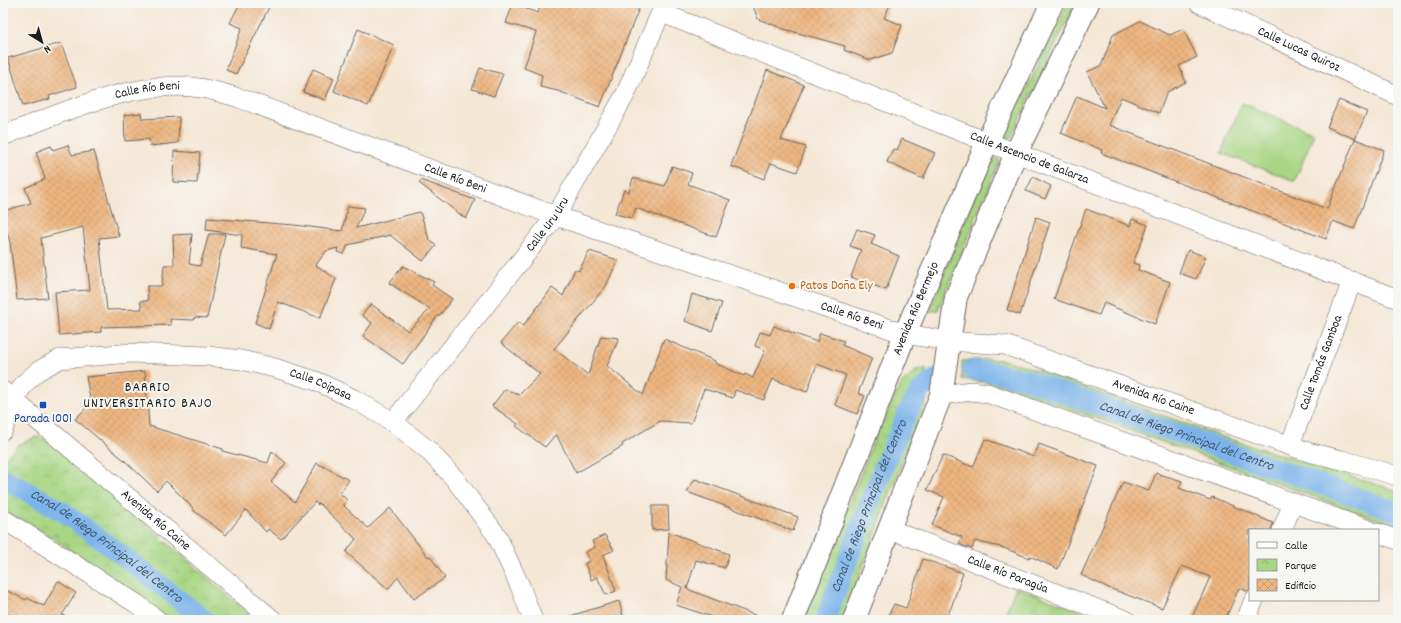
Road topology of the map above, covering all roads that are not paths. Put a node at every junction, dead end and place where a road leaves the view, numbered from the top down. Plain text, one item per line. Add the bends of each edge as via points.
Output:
1 (1052, 3) edge
2 (1088, 3) edge
3 (1199, 3) edge
4 (664, 8) edge
5 (1398, 96) edge
6 (3, 136) edge
7 (987, 142) junction
8 (1016, 153) junction
9 (556, 216) junction
10 (1352, 281) junction
11 (1398, 299) edge
12 (905, 334) junction
13 (949, 342) junction
14 (8, 396) edge
15 (941, 396) junction
16 (393, 422) junction
17 (3, 430) edge
18 (1290, 445) junction
19 (1398, 476) edge
20 (1293, 503) junction
21 (3, 519) edge
22 (889, 529) junction
23 (1282, 529) edge
24 (1366, 529) edge
25 (1379, 533) edge
26 (1398, 540) edge
27 (1254, 601) edge
28 (157, 620) edge
29 (273, 620) edge
30 (533, 620) edge
31 (793, 620) edge
32 (854, 620) edge
33 (1126, 620) edge
34 (1246, 620) edge

1 - 7 main road, Avenida Río Bermejo
2 - 8 main road
3 - 5 street, Calle Lucas Quiroz
4 - 7 street, Calle Ascencio de Galarza
4 - 9 street, Calle Uru Uru via 625,94
6 - 9 street, Calle Río Beni via 47,117 128,92 166,86 200,88 238,98
7 - 8 street, Calle Ascencio de Galarza
7 - 12 main road, Avenida Río Bermejo
8 - 10 street, Calle Ascencio de Galarza
8 - 13 main road via 956,297
9 - 12 street, Calle Río Beni
9 - 16 street, Calle Uru Uru
10 - 11 street, Calle Ascencio de Galarza
10 - 18 street, Calle Tomás Gamboa
12 - 13 street, Avenida Río Caine
12 - 31 main road, Avenida Río Bermejo
13 - 15 main road
13 - 18 street, Avenida Río Caine via 1005,345
14 - 16 street, Calle Coipasa via 38,371 60,359 131,353 208,356 241,360 316,381
14 - 17 street, Calle Coipasa
14 - 29 street, Avenida Río Caine
15 - 20 street via 972,391 987,393
15 - 22 main road
16 - 30 street, Calle Coipasa via 428,450 455,479 497,536
18 - 19 street, Avenida Río Caine
20 - 23 street
20 - 24 street
21 - 28 street via 137,604
22 - 32 main road
22 - 33 street, Calle Río Paragúa
25 - 26 street
27 - 34 street

